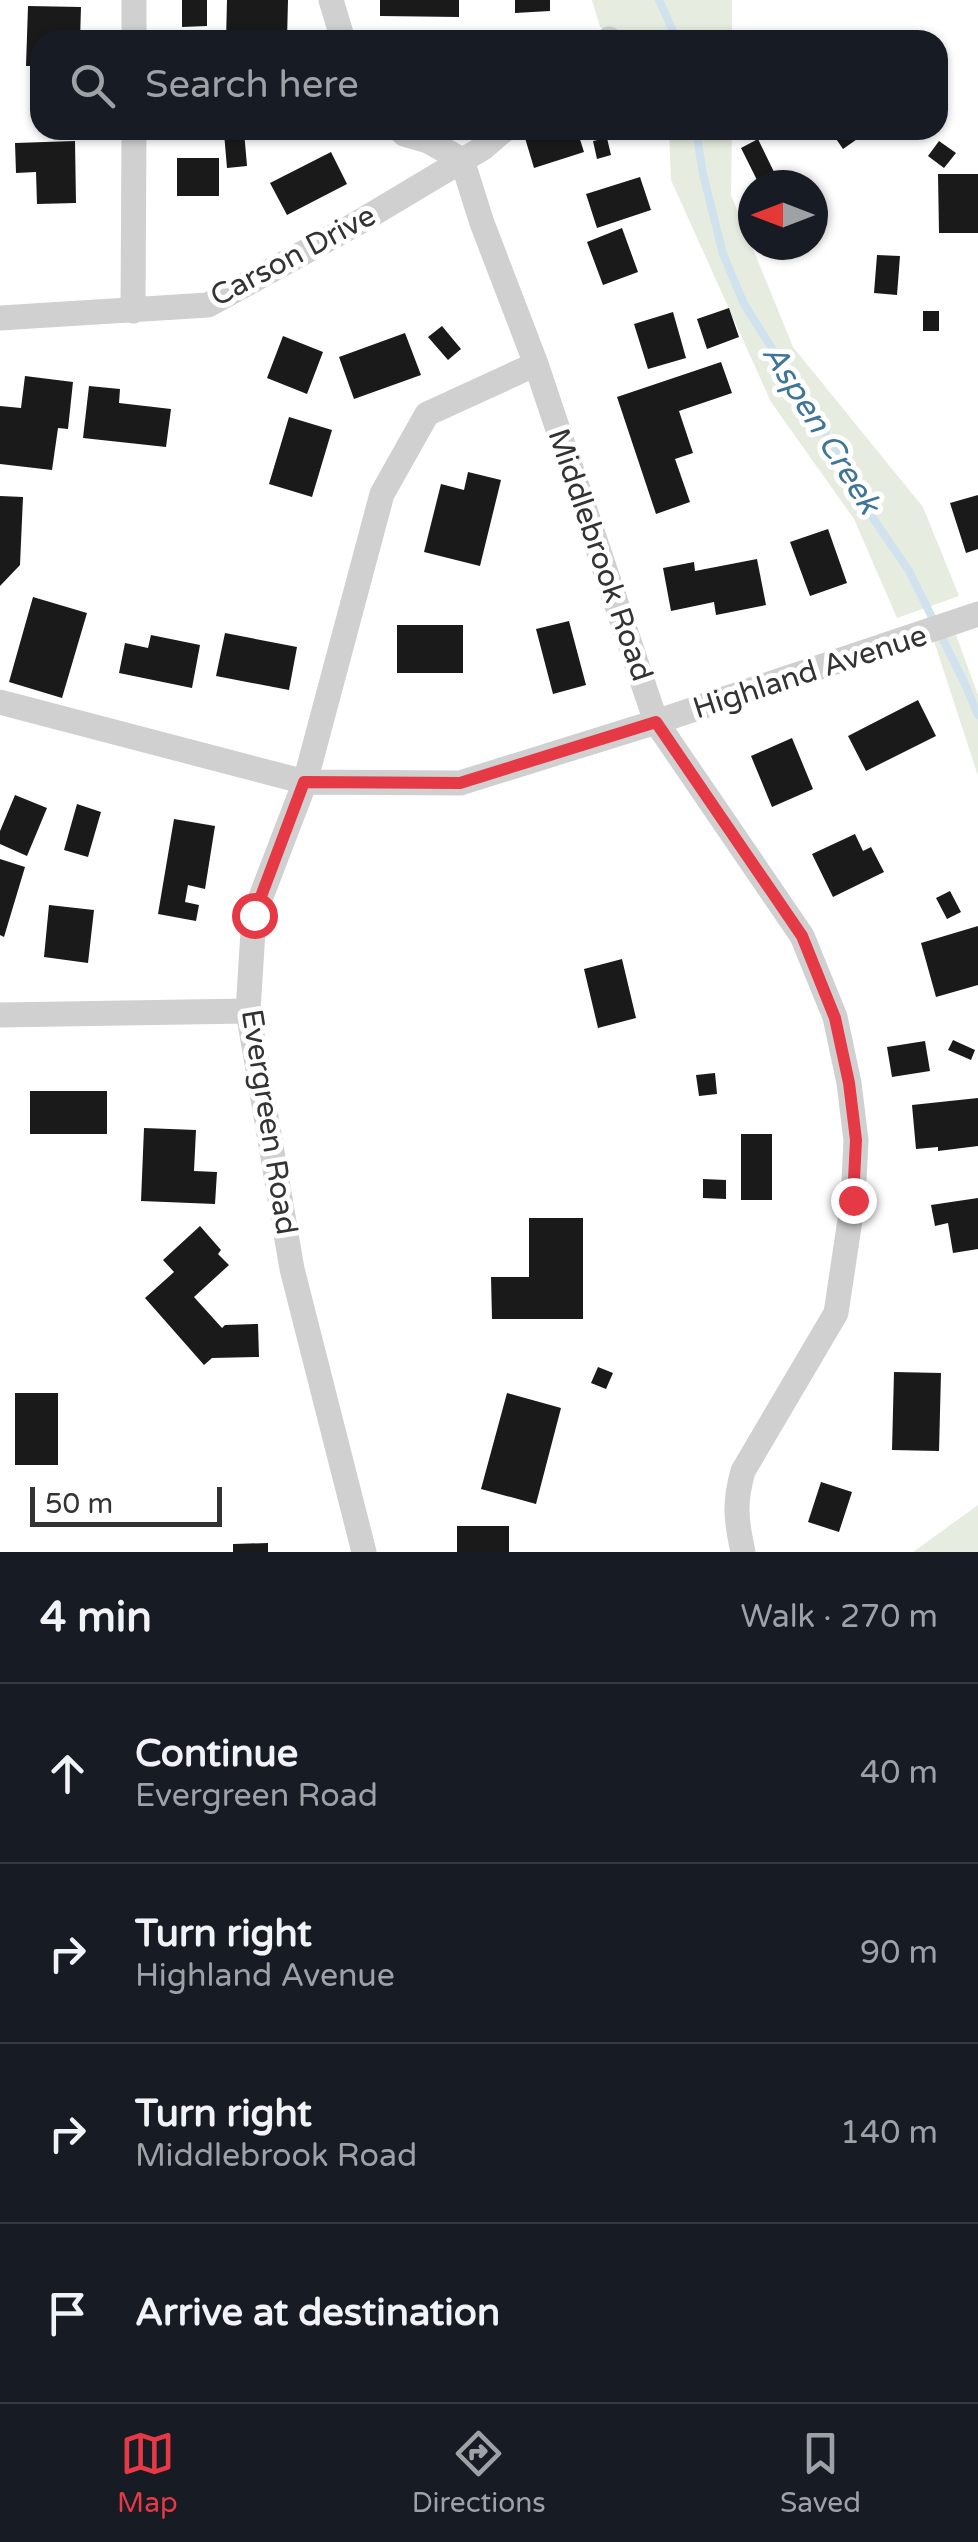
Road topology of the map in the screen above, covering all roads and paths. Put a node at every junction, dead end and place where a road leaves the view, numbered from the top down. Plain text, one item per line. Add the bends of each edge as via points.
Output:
1 (134, 0) edge
2 (330, 0) edge
3 (134, 30) edge
4 (339, 30) edge
5 (134, 140) edge
6 (425, 140) edge
7 (492, 140) edge
8 (462, 160) junction
9 (133, 311) junction
10 (0, 318) edge
11 (536, 364) junction
12 (978, 614) edge
13 (0, 702) edge
14 (656, 722) junction
15 (304, 782) junction
16 (248, 1012) junction
17 (0, 1015) edge
18 (364, 1552) edge
19 (743, 1552) edge

1 - 3 street
2 - 4 street
5 - 9 street
6 - 8 street
7 - 8 street, Carson Drive
8 - 9 street, Carson Drive via 208,306
8 - 11 street, Middlebrook Road
9 - 10 street, Carson Drive
11 - 14 street, Middlebrook Road
11 - 15 street, Evergreen Road via 426,414 382,494
12 - 14 street, Highland Avenue
13 - 15 street, Highland Avenue
14 - 15 street, Highland Avenue via 460,783
14 - 19 street, Middlebrook Road via 802,936 835,1018 856,1140 836,1313 743,1471 736,1521
15 - 16 street, Evergreen Road via 254,915
16 - 17 street
16 - 18 street, Evergreen Road via 292,1269

